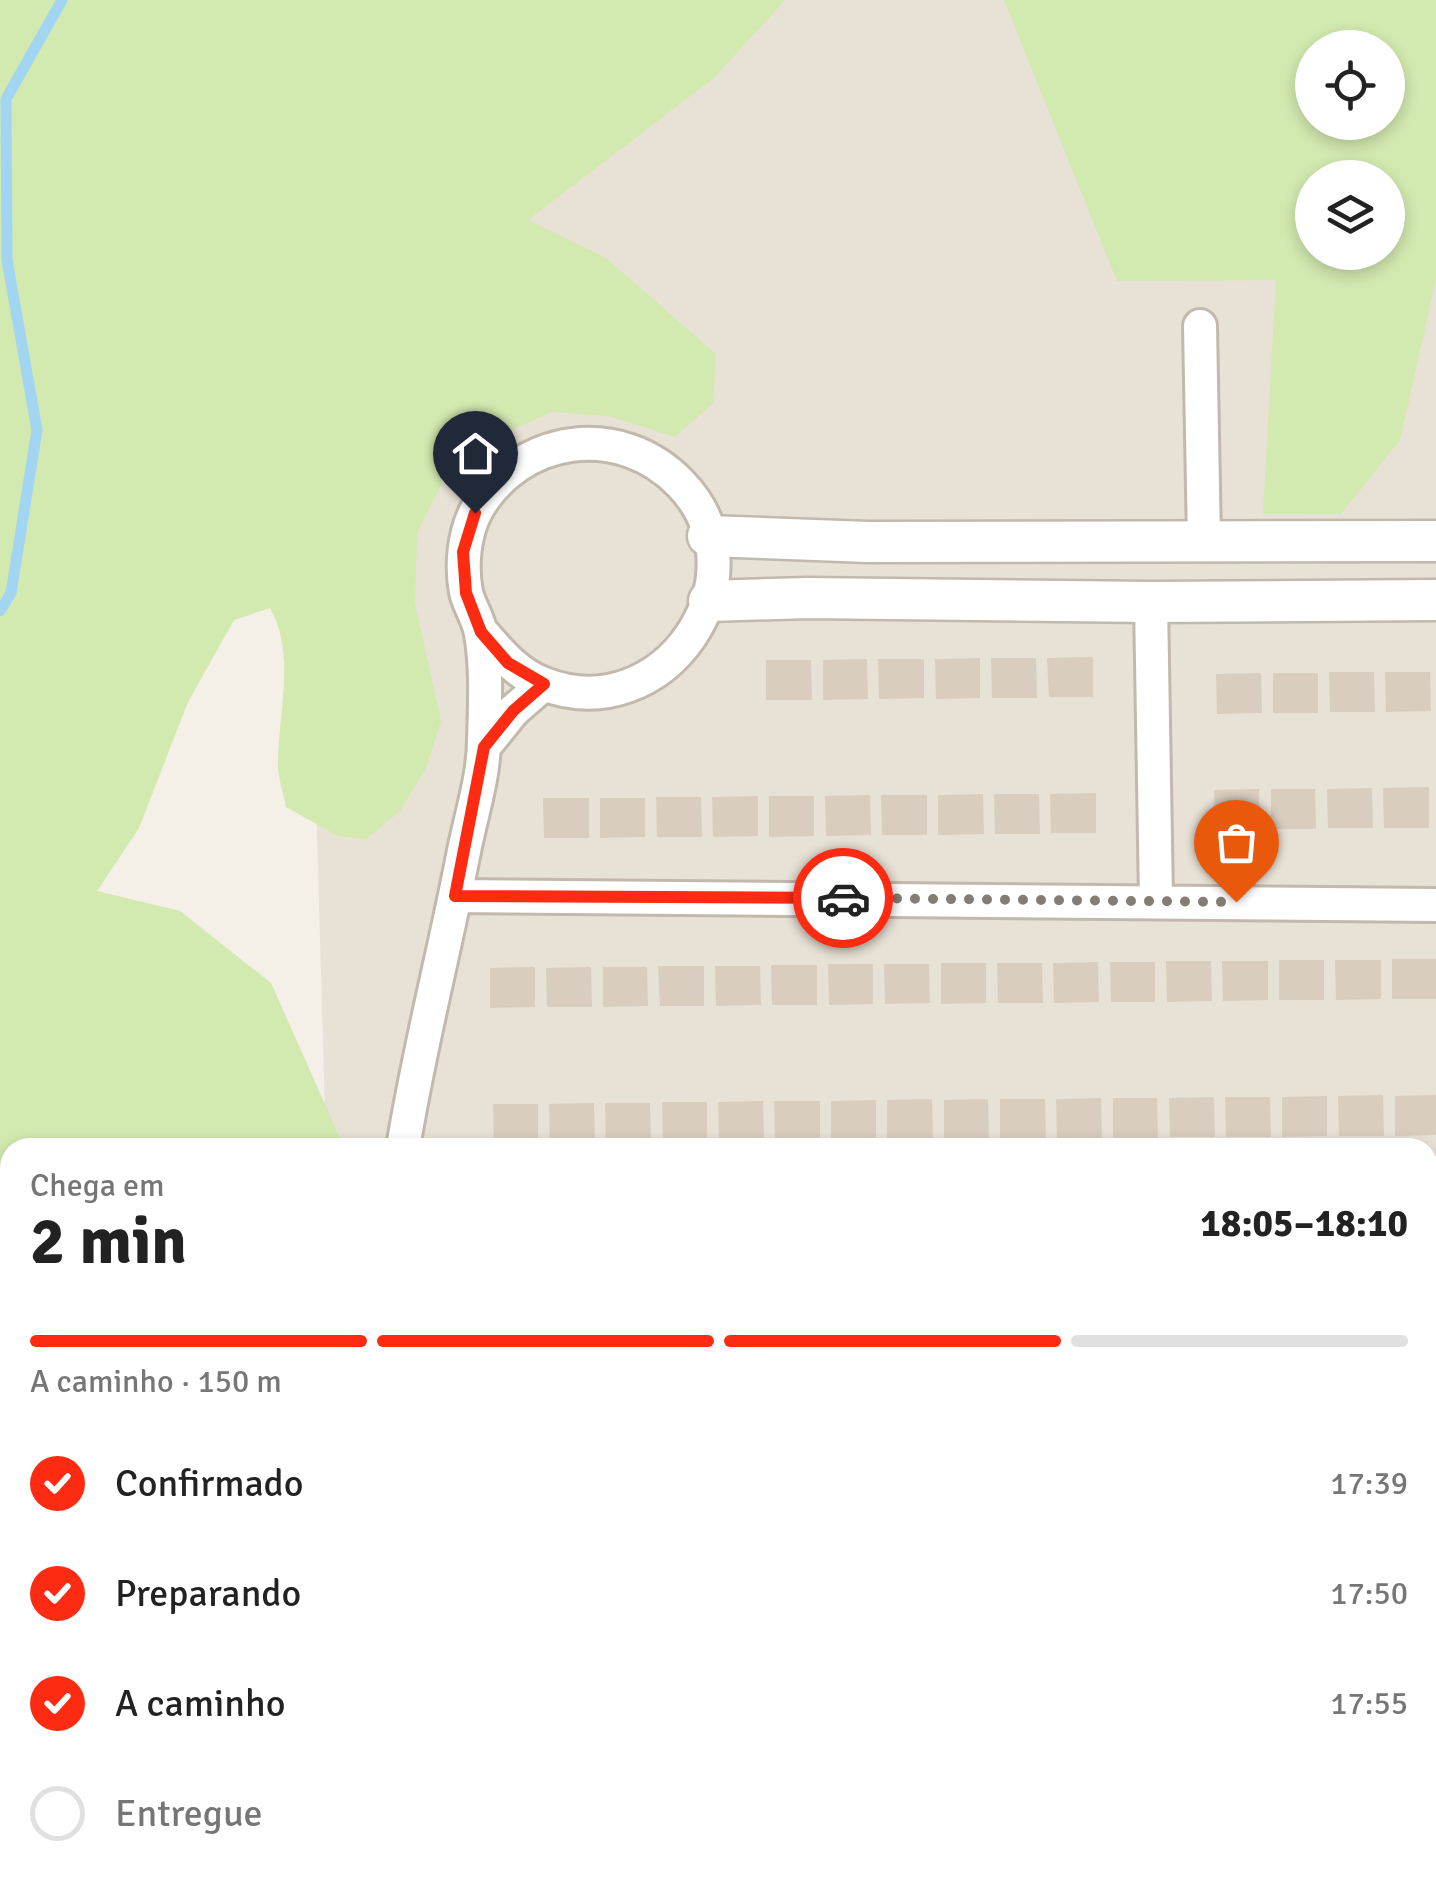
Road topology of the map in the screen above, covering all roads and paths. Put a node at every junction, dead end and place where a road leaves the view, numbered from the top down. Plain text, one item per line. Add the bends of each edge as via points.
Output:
1 (1200, 326) dead end
2 (708, 536) junction
3 (1204, 541) junction
4 (1436, 541) edge
5 (1436, 600) edge
6 (709, 601) junction
7 (1151, 602) junction
8 (481, 632) junction
9 (544, 684) junction
10 (484, 747) junction
11 (455, 896) junction
12 (1156, 900) junction
13 (1436, 905) edge
14 (405, 1138) edge

1 - 3 street
2 - 3 street
2 - 6 street
2 - 8 street via 682,485 650,459 612,444 571,443 531,455 499,479 475,513 463,552 466,593
3 - 4 street
5 - 7 street
6 - 7 street
6 - 9 street via 692,638 663,668 626,687 585,692
7 - 12 street
8 - 9 street via 508,663
8 - 10 street
9 - 10 street
10 - 11 street
11 - 12 street
11 - 14 street
12 - 13 street

